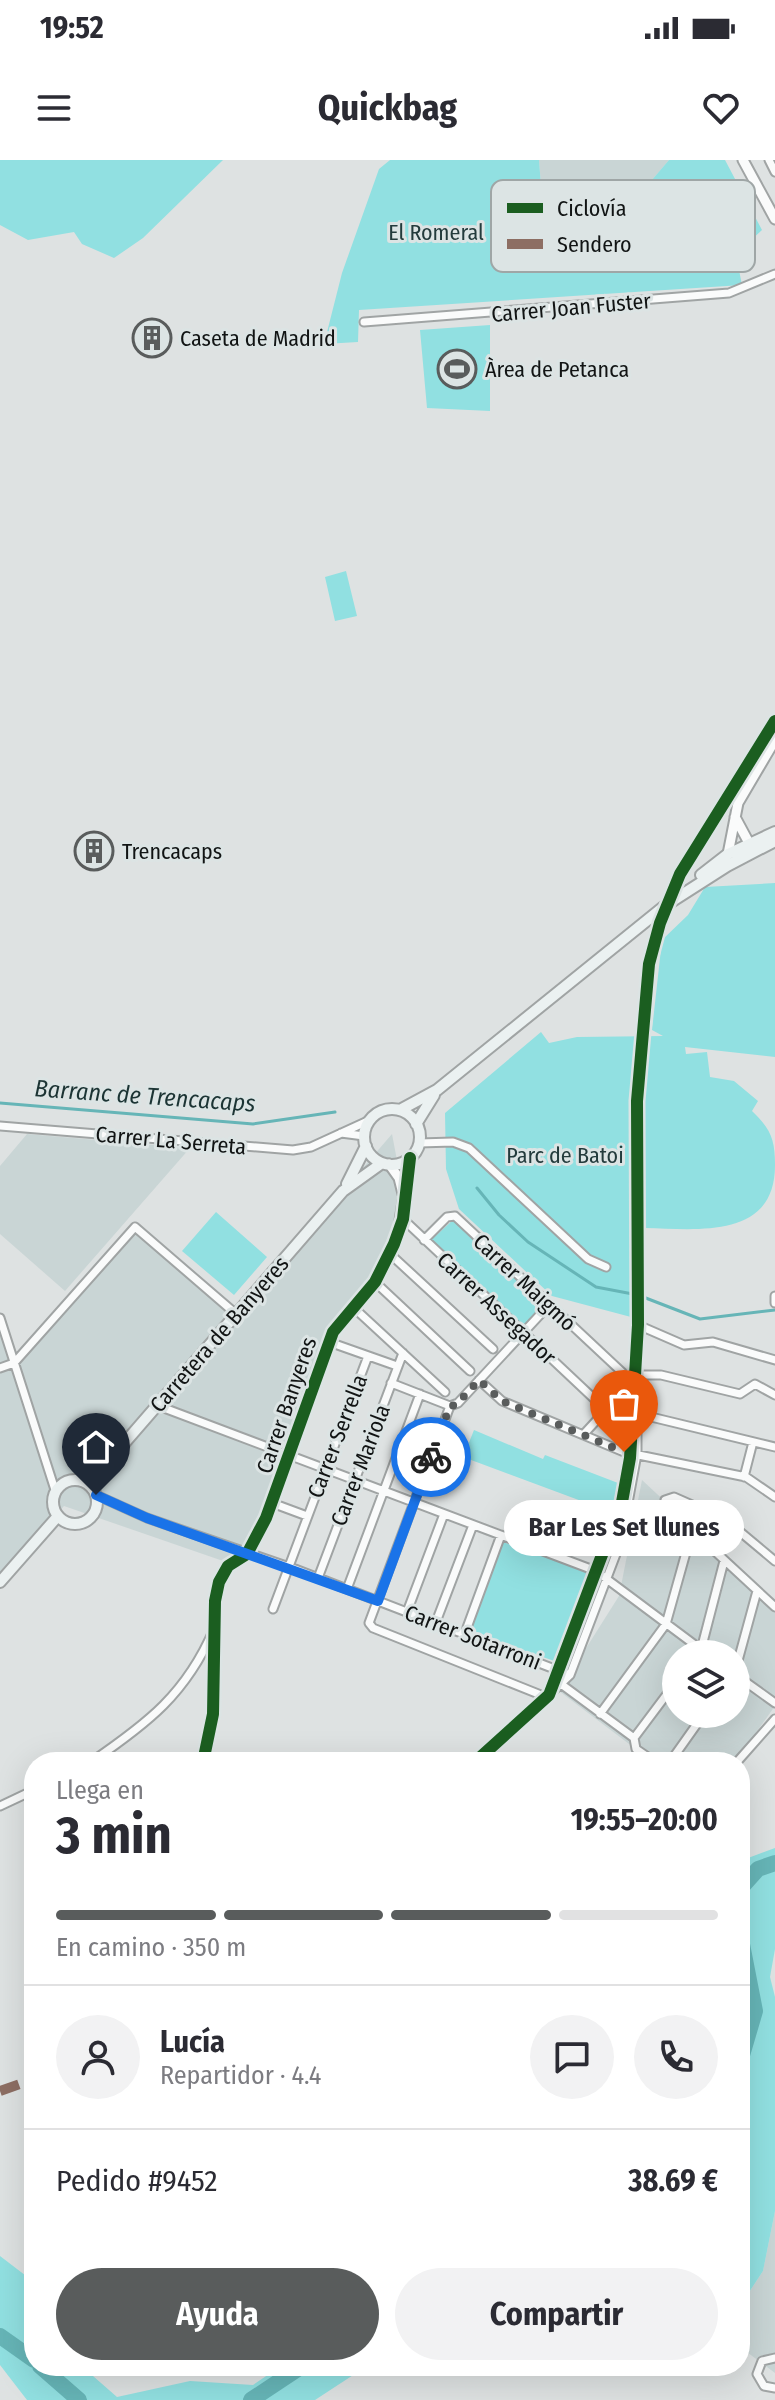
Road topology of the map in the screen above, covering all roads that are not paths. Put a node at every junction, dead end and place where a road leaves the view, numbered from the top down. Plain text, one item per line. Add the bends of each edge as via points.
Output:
1 (743, 160) edge
2 (769, 160) edge
3 (775, 172) edge
4 (754, 180) edge
5 (755, 182) edge
6 (775, 219) edge
7 (775, 274) edge
8 (364, 322) dead end
9 (775, 721) edge
10 (775, 740) edge
11 (735, 817) junction
12 (775, 832) edge
13 (775, 841) edge
14 (749, 843) junction
15 (728, 854) junction
16 (680, 874) tunnel mouth
17 (666, 905) junction
18 (655, 940) tunnel mouth
19 (641, 1032) tunnel mouth
20 (437, 1090) junction
21 (400, 1110) junction
22 (370, 1120) junction
23 (416, 1124) junction
24 (0, 1126) edge
25 (339, 1133) junction
26 (365, 1141) junction
27 (419, 1143) junction
28 (410, 1158) junction
29 (386, 1164) junction
30 (343, 1191) junction
31 (404, 1199) junction
32 (406, 1223) junction
33 (424, 1240) junction
34 (389, 1253) junction
35 (638, 1263) tunnel mouth
36 (606, 1267) dead end
37 (375, 1282) junction
38 (775, 1296) edge
39 (775, 1303) edge
40 (549, 1305) junction
41 (353, 1307) junction
42 (236, 1314) junction
43 (0, 1318) edge
44 (638, 1325) junction
45 (523, 1332) junction
46 (329, 1342) junction
47 (493, 1349) dead end
48 (403, 1353) junction
49 (368, 1356) junction
50 (775, 1360) edge
51 (14, 1363) junction
52 (397, 1366) junction
53 (637, 1367) tunnel mouth
54 (0, 1368) edge
55 (470, 1371) dead end
56 (479, 1380) junction
57 (391, 1383) junction
58 (445, 1392) dead end
59 (420, 1394) junction
60 (775, 1395) edge
61 (156, 1405) junction
62 (450, 1406) junction
63 (606, 1410) junction
64 (637, 1419) tunnel mouth
65 (583, 1435) junction
66 (753, 1442) junction
67 (775, 1447) edge
68 (637, 1454) junction
69 (289, 1458) junction
70 (324, 1470) junction
71 (744, 1477) junction
72 (354, 1480) junction
73 (57, 1487) junction
74 (95, 1491) junction
75 (383, 1491) junction
76 (775, 1497) edge
77 (272, 1503) junction
78 (414, 1503) junction
79 (444, 1514) junction
80 (307, 1516) junction
81 (58, 1521) junction
82 (473, 1525) junction
83 (692, 1531) junction
84 (501, 1535) junction
85 (247, 1554) junction
86 (724, 1561) junction
87 (775, 1561) edge
88 (287, 1569) junction
89 (318, 1578) junction
90 (609, 1579) junction
91 (0, 1582) edge
92 (347, 1589) junction
93 (757, 1591) junction
94 (378, 1601) junction
95 (775, 1607) edge
96 (273, 1609) dead end
97 (407, 1612) junction
98 (436, 1622) junction
99 (666, 1624) junction
100 (215, 1627) junction
101 (465, 1633) junction
102 (686, 1640) edge
103 (704, 1640) edge
104 (744, 1640) edge
105 (570, 1675) junction
106 (561, 1684) junction
107 (750, 1684) edge
108 (774, 1700) edge
109 (662, 1701) edge
110 (600, 1714) junction
111 (775, 1719) edge
112 (694, 1728) edge
113 (634, 1738) junction
114 (105, 1752) edge
115 (205, 1752) edge
116 (640, 1752) edge
117 (677, 1752) edge
118 (746, 1752) edge
119 (24, 1795) edge
120 (0, 1806) edge
121 (775, 2358) edge
122 (775, 2388) edge

1 - 4 street
2 - 3 street
5 - 6 street
7 - 8 street, Carrer Joan Fuster via 729,293
9 - 16 street
10 - 11 street
11 - 14 street
11 - 15 street
12 - 14 main road
13 - 17 main road
14 - 15 main road
15 - 17 main road
17 - 20 main road
18 - 19 street
20 - 21 main road
20 - 23 main road
21 - 22 main road via 383,1110
21 - 23 main road
22 - 25 street, Carrer La Serreta
22 - 26 main road
23 - 27 main road
24 - 25 street, Carrer La Serreta via 293,1150
25 - 26 street, Carrer La Serreta
26 - 29 main road
26 - 30 main road, Carretera de Banyeres
27 - 28 main road
27 - 36 street via 453,1142 469,1148 588,1259
28 - 29 main road
28 - 31 street, Carrer Banyeres
29 - 30 main road, Carretera de Banyeres
29 - 31 street, Carrer Banyeres via 399,1178
30 - 42 main road, Carretera de Banyeres
31 - 32 street, Carrer Banyeres
32 - 33 street, Carrer Assegador
32 - 34 street, Carrer Banyeres
33 - 40 street, Carrer Maigmó via 447,1217 455,1216
33 - 45 street, Carrer Assegador
34 - 37 street, Carrer Banyeres
34 - 47 street
35 - 44 street
37 - 41 street, Carrer Banyeres
37 - 55 street
38 - 39 street
40 - 45 street
40 - 60 street, Carrer Maigmó via 625,1375 661,1375 740,1394 755,1384
41 - 46 street, Carrer Banyeres
41 - 48 street
42 - 51 street via 135,1227
42 - 61 main road, Carretera de Banyeres
43 - 51 street
44 - 50 street via 684,1345 713,1342
44 - 53 street
45 - 56 street
45 - 63 street, Carrer Assegador
46 - 49 street, Carrer Serrella
46 - 69 street, Carrer Banyeres
48 - 52 street, Carrer Mariola
48 - 58 street
49 - 52 street, Carrer Serrella
49 - 70 street, Carrer Serrella
51 - 54 street
51 - 73 street
52 - 57 street, Carrer Mariola
56 - 62 street
56 - 65 street via 502,1401
57 - 59 street
57 - 72 street, Carrer Mariola
59 - 62 street
59 - 75 street
61 - 69 street
61 - 74 main road, Carretera de Banyeres
62 - 78 street
63 - 65 street
63 - 66 street
64 - 68 street
65 - 68 street
66 - 67 street
66 - 71 street
68 - 71 street
68 - 90 street
69 - 70 street
69 - 77 street, Carrer Banyeres
70 - 72 street
70 - 80 street, Carrer Serrella
71 - 76 street
72 - 75 street
72 - 89 street, Carrer Mariola
73 - 74 main road
73 - 81 main road via 53,1504
74 - 81 main road, Carretera de Banyeres via 86,1522
74 - 85 street, Carrer Sotarroni
75 - 78 street
75 - 92 street
77 - 80 street, Carrer Serrella
77 - 85 street, Carrer Banyeres
78 - 79 street
78 - 94 street
79 - 82 street
79 - 97 street
80 - 88 street, Carrer Serrella
81 - 91 main road
82 - 84 street
82 - 98 street
83 - 86 street
83 - 87 street via 666,1506 667,1498 726,1520
83 - 99 street
84 - 90 street
84 - 101 street
85 - 88 street, Carrer Sotarroni
85 - 100 street, Carrer Banyeres via 228,1566 219,1582
86 - 93 street
86 - 103 street
88 - 89 street, Carrer Sotarroni
88 - 96 street, Carrer Serrella
89 - 92 street, Carrer Sotarroni
90 - 99 street
90 - 105 street
92 - 94 street, Carrer Sotarroni
93 - 95 street
93 - 104 street
94 - 97 street, Carrer Sotarroni
94 - 106 street via 369,1621 373,1628 548,1696
97 - 98 street, Carrer Sotarroni
98 - 101 street, Carrer Sotarroni
99 - 102 street
99 - 110 street
100 - 114 street, Carrer Banyeres via 163,1709
100 - 115 street via 214,1706
101 - 105 street, Carrer Sotarroni
105 - 106 street
106 - 110 street, Carrer Sotarroni
107 - 108 street
109 - 113 street
110 - 113 street, Carrer Sotarroni
111 - 118 street
112 - 117 street
113 - 116 street, Carrer Sotarroni
119 - 120 street
121 - 122 street via 762,2361 757,2374 764,2386

